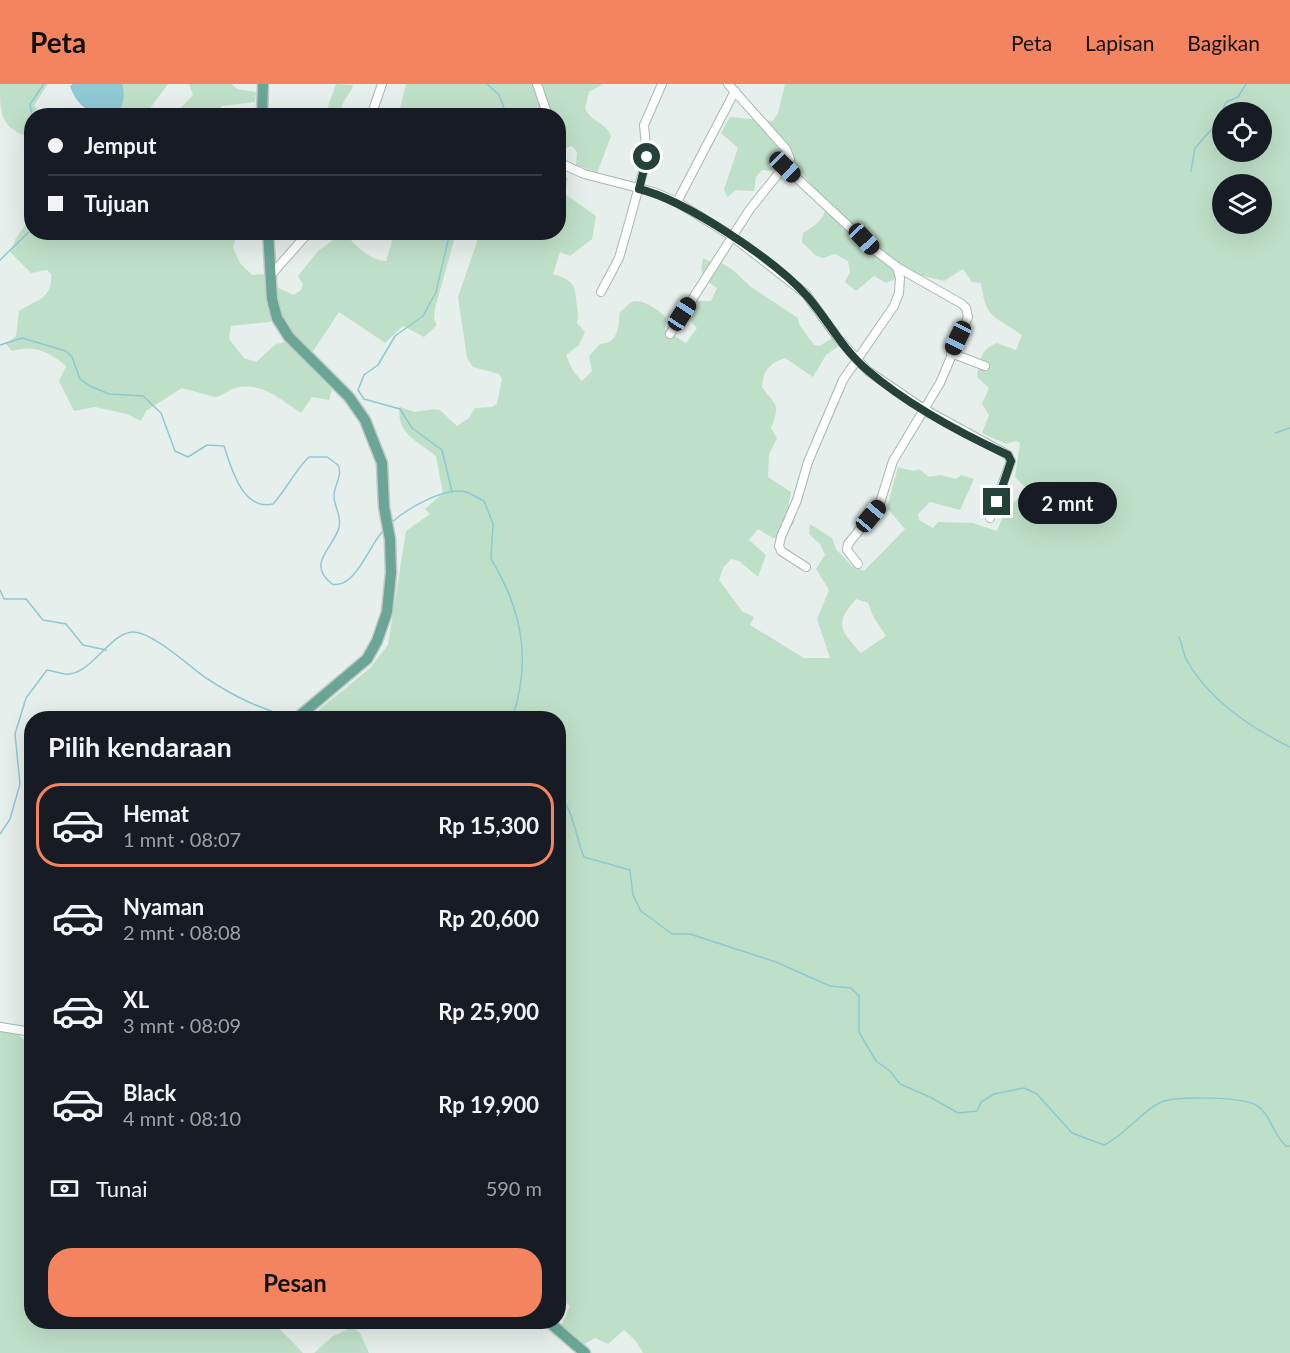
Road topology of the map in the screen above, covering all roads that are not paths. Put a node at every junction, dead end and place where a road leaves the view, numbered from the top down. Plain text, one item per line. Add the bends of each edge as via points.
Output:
1 (263, 84) edge
2 (382, 84) edge
3 (537, 84) edge
4 (662, 84) edge
5 (728, 84) edge
6 (735, 92) junction
7 (262, 108) edge
8 (374, 108) edge
9 (545, 108) edge
10 (566, 166) edge
11 (785, 167) junction
12 (639, 189) junction
13 (677, 202) junction
14 (733, 237) junction
15 (268, 240) edge
16 (302, 240) edge
17 (897, 267) junction
18 (270, 276) junction
19 (601, 292) dead end
20 (670, 334) dead end
21 (951, 353) junction
22 (856, 359) junction
23 (986, 366) dead end
24 (924, 409) junction
25 (990, 518) dead end
26 (858, 564) dead end
27 (806, 567) dead end
28 (306, 711) edge
29 (0, 1027) edge
30 (24, 1031) edge
31 (557, 1329) edge
32 (585, 1353) edge

1 - 7 main road
2 - 8 street
3 - 9 street
4 - 12 street via 644,125 647,157
5 - 6 street
6 - 11 street via 786,149 790,159
6 - 13 street
10 - 12 street
11 - 14 street
11 - 17 street
12 - 13 street
12 - 19 street via 619,258
13 - 14 street
14 - 20 street
14 - 22 street via 806,294
15 - 18 main road
16 - 18 street
17 - 21 street via 966,308 968,317
17 - 22 street via 900,278 896,300
18 - 28 main road via 280,326 349,397 365,420 382,463 390,539 392,573 387,612 377,641 367,659
21 - 23 street
21 - 24 street via 940,383
22 - 24 street
22 - 27 street via 808,462 779,543 781,551
24 - 25 street via 1010,458 1004,486
24 - 26 street via 893,461 879,506 847,547
29 - 30 street
31 - 32 main road

